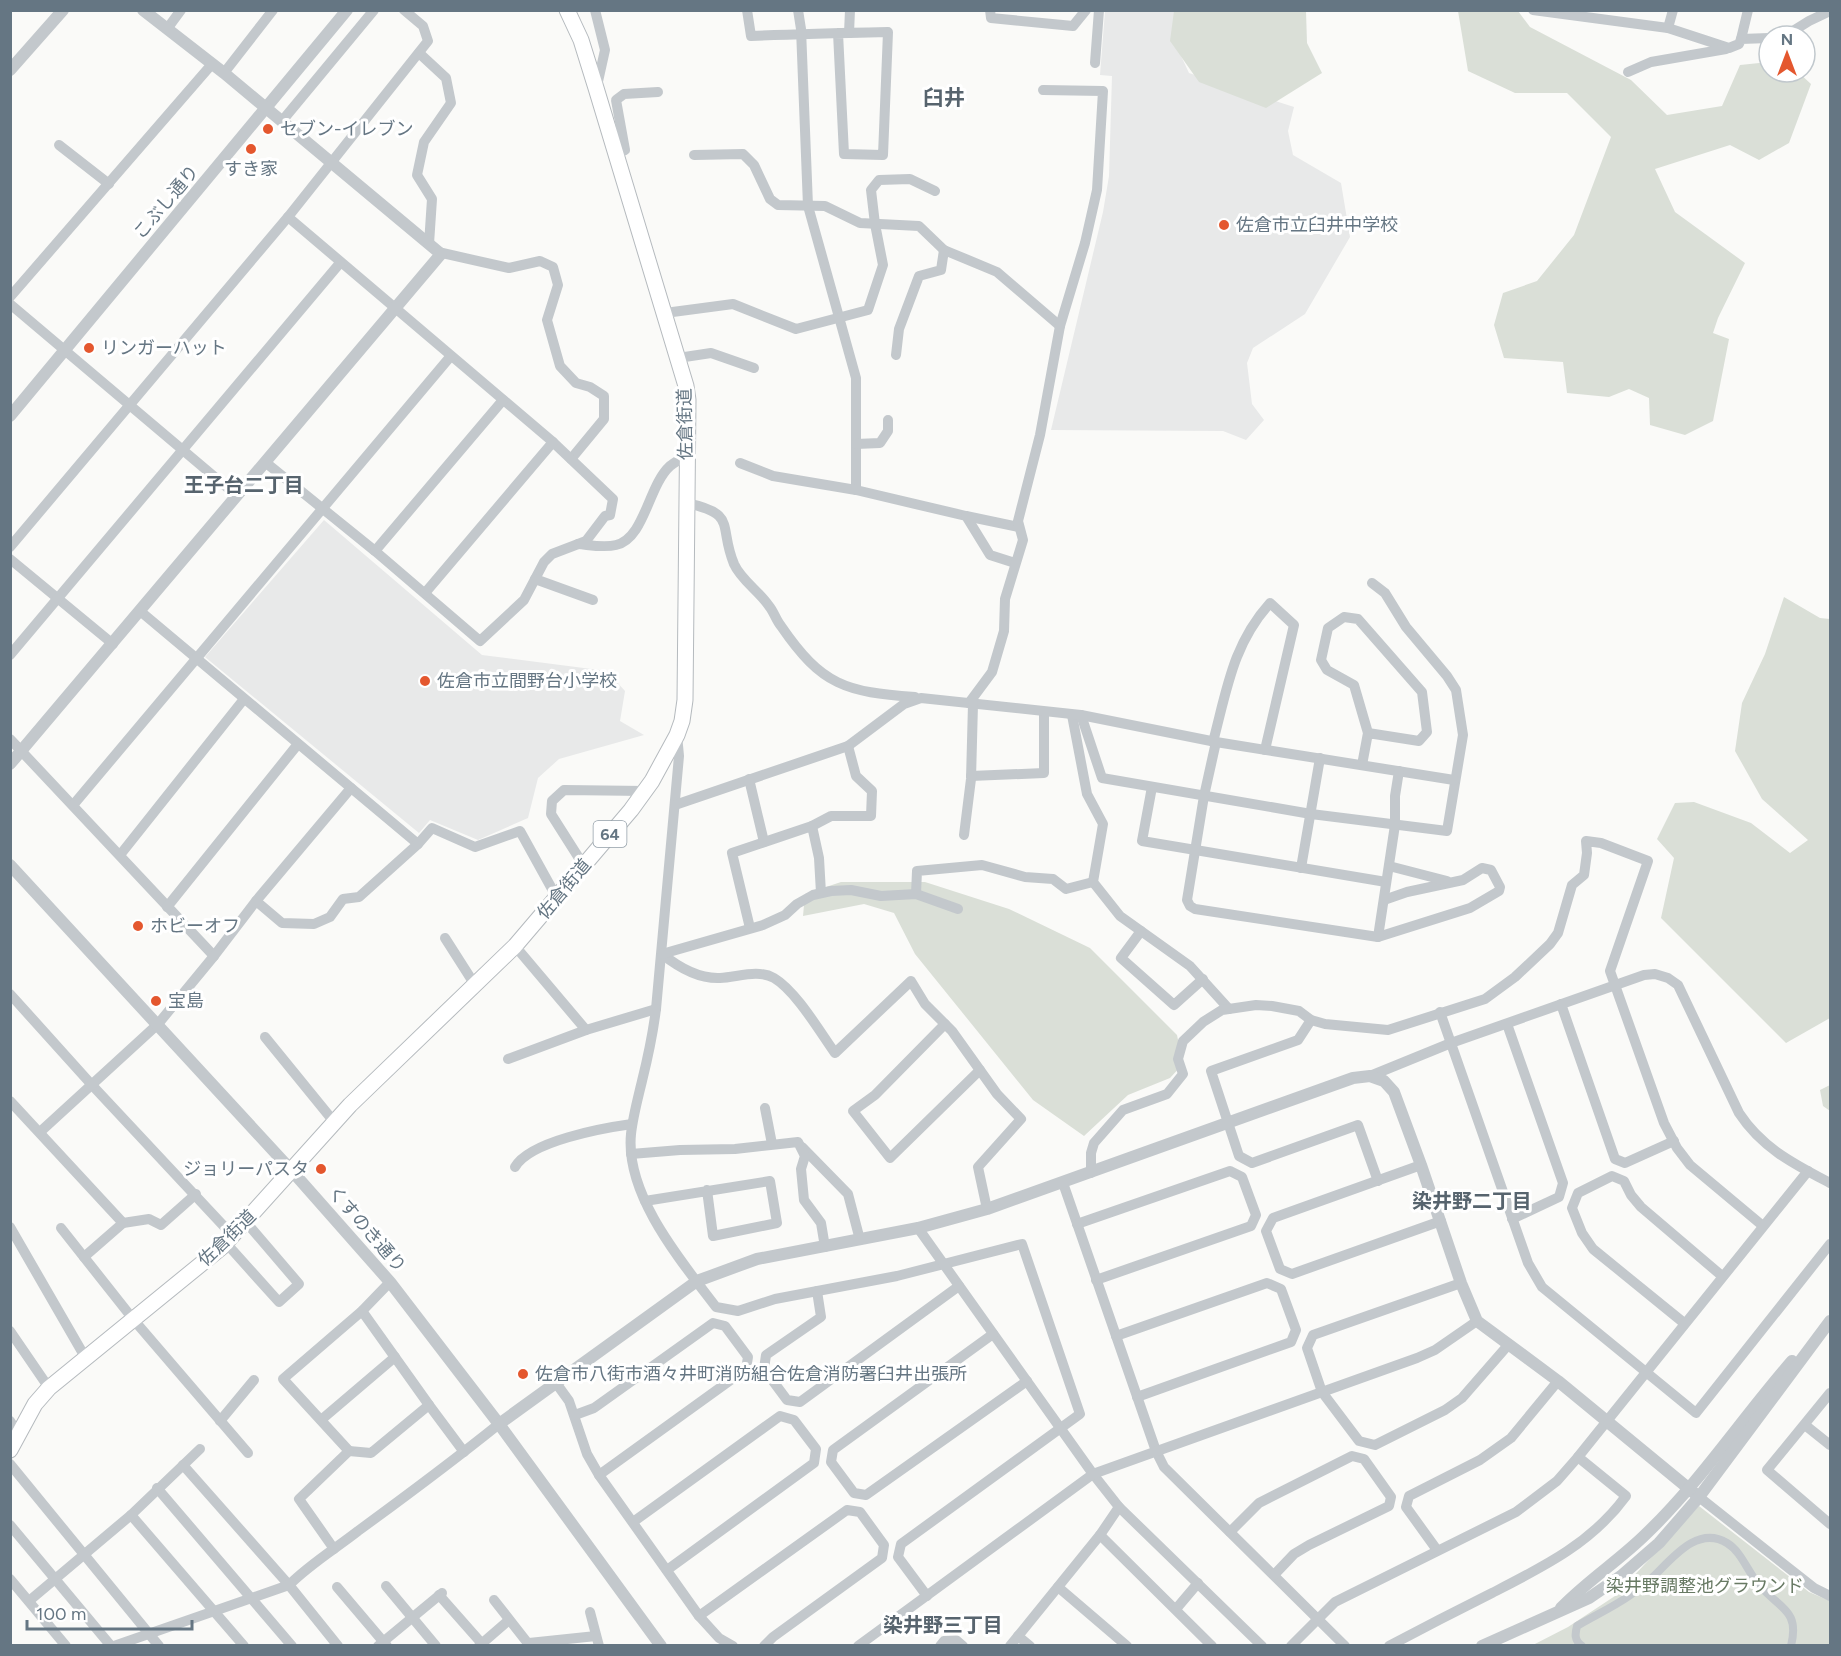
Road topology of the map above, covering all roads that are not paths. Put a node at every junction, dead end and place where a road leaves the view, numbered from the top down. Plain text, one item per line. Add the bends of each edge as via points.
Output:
1 (63, 10) edge
2 (143, 10) edge
3 (181, 10) edge
4 (273, 10) edge
5 (347, 10) edge
6 (374, 10) edge
7 (404, 10) edge
8 (567, 10) edge
9 (595, 10) edge
10 (747, 10) edge
11 (798, 10) edge
12 (850, 10) edge
13 (990, 10) edge
14 (1045, 10) edge
15 (1086, 10) edge
16 (1099, 10) edge
17 (1533, 10) edge
18 (1673, 10) edge
19 (1830, 11) edge
20 (1744, 12) edge
21 (1599, 15) edge
22 (1044, 23) junction
23 (1804, 24) edge
24 (1668, 28) junction
25 (167, 29) junction
26 (838, 33) junction
27 (849, 33) junction
28 (801, 34) junction
29 (1757, 38) edge
30 (1741, 39) junction
31 (1729, 48) junction
32 (419, 52) junction
33 (1095, 63) dead end
34 (212, 64) junction
35 (10, 70) edge
36 (1628, 72) dead end
37 (224, 73) junction
38 (596, 88) junction
39 (1043, 90) dead end
40 (658, 92) dead end
41 (267, 108) junction
42 (282, 121) junction
43 (59, 145) dead end
44 (615, 154) junction
45 (694, 155) dead end
46 (333, 162) junction
47 (109, 184) junction
48 (935, 190) dead end
49 (808, 206) junction
50 (288, 217) junction
51 (875, 224) junction
52 (433, 248) junction
53 (944, 250) junction
54 (340, 263) junction
55 (10, 297) edge
56 (10, 304) edge
57 (394, 309) junction
58 (665, 313) junction
59 (840, 319) junction
60 (1060, 326) junction
61 (66, 350) junction
62 (896, 355) dead end
63 (450, 357) junction
64 (678, 358) junction
65 (754, 368) dead end
66 (503, 400) junction
67 (129, 406) junction
68 (10, 416) edge
69 (888, 420) dead end
70 (553, 442) junction
71 (856, 444) junction
72 (183, 451) junction
73 (686, 455) junction
74 (571, 459) junction
75 (265, 462) junction
76 (740, 463) dead end
77 (856, 490) junction
78 (236, 495) junction
79 (686, 503) junction
80 (323, 508) junction
81 (966, 516) junction
82 (1020, 527) junction
83 (578, 544) junction
84 (10, 547) edge
85 (375, 551) junction
86 (10, 560) edge
87 (1016, 563) junction
88 (535, 579) junction
89 (1372, 583) dead end
90 (425, 593) junction
91 (57, 599) junction
92 (593, 600) dead end
93 (140, 611) junction
94 (113, 644) junction
95 (10, 655) edge
96 (196, 657) junction
97 (921, 698) junction
98 (244, 699) junction
99 (971, 704) junction
100 (1044, 712) junction
101 (1076, 715) junction
102 (1368, 733) junction
103 (676, 735) junction
104 (10, 739) edge
105 (1214, 742) junction
106 (298, 744) junction
107 (848, 746) junction
108 (1265, 750) junction
109 (21, 751) junction
110 (1320, 759) junction
111 (10, 764) edge
112 (1362, 765) junction
113 (1399, 771) junction
114 (971, 776) junction
115 (749, 779) junction
116 (1455, 780) junction
117 (1152, 787) junction
118 (351, 788) junction
119 (645, 791) junction
120 (1204, 796) junction
121 (74, 804) junction
122 (675, 805) junction
123 (1311, 814) junction
124 (1395, 825) junction
125 (812, 826) junction
126 (964, 835) dead end
127 (764, 842) junction
128 (418, 844) junction
129 (1196, 850) junction
130 (120, 855) junction
131 (10, 866) edge
132 (584, 866) junction
133 (1389, 866) junction
134 (1301, 867) junction
135 (1448, 881) junction
136 (1093, 882) junction
137 (1386, 882) junction
138 (821, 893) junction
139 (916, 894) junction
140 (557, 898) junction
141 (256, 900) junction
142 (1384, 900) junction
143 (167, 907) junction
144 (958, 909) dead end
145 (750, 928) junction
146 (1141, 931) junction
147 (1378, 937) junction
148 (445, 938) dead end
149 (515, 946) junction
150 (662, 954) junction
151 (214, 956) junction
152 (1203, 979) junction
153 (1615, 984) junction
154 (475, 985) junction
155 (10, 994) edge
156 (1561, 1004) junction
157 (656, 1009) junction
158 (1229, 1009) junction
159 (1440, 1012) junction
160 (1311, 1020) junction
161 (158, 1024) junction
162 (945, 1024) junction
163 (1507, 1024) junction
164 (586, 1030) junction
165 (265, 1036) dead end
166 (1451, 1043) junction
167 (508, 1059) dead end
168 (980, 1070) junction
169 (1370, 1076) junction
170 (91, 1084) junction
171 (10, 1101) edge
172 (765, 1108) dead end
173 (335, 1123) junction
174 (632, 1124) junction
175 (1228, 1125) junction
176 (40, 1132) junction
177 (1674, 1141) junction
178 (798, 1142) junction
179 (772, 1144) junction
180 (631, 1154) junction
181 (1421, 1165) junction
182 (515, 1167) dead end
183 (1808, 1171) junction
184 (292, 1172) junction
185 (1091, 1173) junction
186 (1378, 1180) junction
187 (1063, 1183) junction
188 (1830, 1183) edge
189 (707, 1190) junction
190 (196, 1194) junction
191 (645, 1201) junction
192 (987, 1209) junction
193 (1512, 1219) junction
194 (1440, 1221) junction
195 (246, 1222) junction
196 (123, 1223) junction
197 (1077, 1224) junction
198 (1763, 1226) junction
199 (10, 1227) edge
200 (61, 1228) dead end
201 (918, 1228) junction
202 (230, 1239) junction
203 (860, 1240) junction
204 (1830, 1244) edge
205 (825, 1247) junction
206 (84, 1257) junction
207 (943, 1264) junction
208 (1722, 1276) junction
209 (1096, 1280) junction
210 (697, 1281) junction
211 (390, 1282) junction
212 (1461, 1283) junction
213 (959, 1287) junction
214 (817, 1291) junction
215 (362, 1311) junction
216 (133, 1319) junction
217 (1830, 1319) edge
218 (1477, 1321) junction
219 (1684, 1323) junction
220 (10, 1331) edge
221 (993, 1334) junction
222 (1116, 1336) junction
223 (1509, 1344) junction
224 (85, 1357) junction
225 (394, 1357) junction
226 (1645, 1372) junction
227 (254, 1380) dead end
228 (1027, 1381) junction
229 (1557, 1381) junction
230 (556, 1383) junction
231 (49, 1388) junction
232 (1323, 1392) junction
233 (1830, 1394) edge
234 (1137, 1397) junction
235 (429, 1405) junction
236 (575, 1415) junction
237 (321, 1420) junction
238 (10, 1421) edge
239 (220, 1421) junction
240 (1607, 1421) junction
241 (499, 1424) junction
242 (1805, 1425) junction
243 (1061, 1429) junction
244 (19, 1435) junction
245 (1830, 1445) edge
246 (200, 1449) dead end
247 (10, 1450) edge
248 (349, 1451) junction
249 (1156, 1451) junction
250 (464, 1452) junction
251 (248, 1453) dead end
252 (1578, 1457) junction
253 (10, 1464) edge
254 (183, 1465) junction
255 (1093, 1474) junction
256 (599, 1475) junction
257 (157, 1488) junction
258 (1689, 1488) junction
259 (1699, 1497) junction
260 (1119, 1507) junction
261 (131, 1515) junction
262 (633, 1522) junction
263 (1830, 1524) edge
264 (10, 1525) edge
265 (1230, 1532) junction
266 (1100, 1535) junction
267 (334, 1549) junction
268 (1437, 1550) junction
269 (85, 1554) junction
270 (667, 1570) junction
271 (1274, 1575) junction
272 (57, 1578) junction
273 (10, 1579) edge
274 (1198, 1584) junction
275 (289, 1585) junction
276 (386, 1586) dead end
277 (337, 1587) dead end
278 (1058, 1587) junction
279 (927, 1596) junction
280 (1830, 1596) edge
281 (252, 1598) junction
282 (494, 1600) dead end
283 (29, 1601) junction
284 (1176, 1609) junction
285 (216, 1611) junction
286 (590, 1612) dead end
287 (1556, 1613) junction
288 (699, 1616) junction
289 (412, 1617) junction
290 (1318, 1618) junction
291 (509, 1620) junction
292 (149, 1634) junction
293 (1018, 1636) junction
294 (597, 1641) edge
295 (383, 1644) edge
296 (529, 1644) edge
297 (482, 1645) edge
298 (66, 1646) edge
299 (113, 1646) edge
300 (159, 1646) edge
301 (244, 1646) edge
302 (292, 1646) edge
303 (338, 1646) edge
304 (436, 1646) edge
305 (661, 1646) edge
306 (733, 1646) edge
307 (764, 1646) edge
308 (858, 1646) edge
309 (940, 1646) edge
310 (963, 1646) edge
311 (1010, 1646) edge
312 (1030, 1646) edge
313 (1127, 1646) edge
314 (1212, 1646) edge
315 (1262, 1646) edge
316 (1291, 1646) edge
317 (1345, 1646) edge
318 (1389, 1646) edge
319 (1482, 1646) edge
320 (1582, 1646) edge
321 (1791, 1646) edge

1 - 35 street
2 - 25 street
3 - 25 street
4 - 37 street
5 - 41 street, こぶし通り
6 - 42 street
7 - 32 street via 423,26 428,41
8 - 38 main road, 佐倉街道 / 64
9 - 38 street via 605,50
10 - 28 street via 751,36
11 - 28 street
12 - 27 street
13 - 22 street via 990,18
14 - 22 street
15 - 22 street via 1073,26
16 - 33 street
17 - 21 street
18 - 24 street
19 - 23 street
20 - 30 street
21 - 24 street
24 - 31 street
25 - 34 street
26 - 27 street
26 - 27 street via 844,154 884,155 888,32
26 - 28 street
28 - 49 street
29 - 30 street
30 - 31 street via 1740,44
31 - 36 street via 1651,62
32 - 46 street
32 - 52 street via 446,78 451,103 424,142 417,176 432,199
34 - 37 street
34 - 47 street
37 - 41 street
38 - 44 main road, 佐倉街道 / 64
39 - 60 street via 1103,91 1097,190
40 - 44 street via 624,94 616,100 625,150
41 - 42 street
41 - 61 street, こぶし通り
42 - 46 street
43 - 47 street
44 - 58 main road, 佐倉街道 / 64
45 - 49 street via 743,154 754,165 770,200 778,205
46 - 50 street
46 - 52 street
47 - 55 street
48 - 51 street via 910,179 879,180 871,190
49 - 51 street via 825,206 860,223
49 - 59 street
50 - 54 street
50 - 67 street
51 - 53 street via 919,226
51 - 59 street via 884,265 868,310
52 - 57 street via 441,254
52 - 74 street via 509,268 540,261 553,267 558,285 547,320 560,366 576,383 604,396 604,419
53 - 60 street via 997,272
53 - 62 street via 941,270 919,276 899,330
54 - 57 street
54 - 72 street
56 - 61 street
57 - 63 street
57 - 75 street
58 - 59 street via 733,304 796,330
58 - 64 main road, 佐倉街道 / 64
59 - 71 street via 856,378
60 - 82 street via 1040,435 1018,521
61 - 67 street
61 - 68 street, こぶし通り
63 - 66 street
63 - 80 street
64 - 65 street via 711,353
64 - 73 main road, 佐倉街道 / 64 via 687,400
66 - 70 street
66 - 85 street
67 - 72 street
67 - 84 street
69 - 71 street via 888,431 880,443
70 - 74 street
70 - 90 street
71 - 77 street
72 - 78 street
72 - 91 street
73 - 79 main road, 佐倉街道 / 64
73 - 83 street via 670,466 655,488 637,531 618,545
74 - 83 street via 613,499 610,515 586,541
75 - 78 street
75 - 80 street
76 - 77 street via 773,476
77 - 81 street
78 - 93 street
79 - 97 street via 718,513 739,573 812,665 854,690
79 - 103 main road, 佐倉街道 / 64 via 685,700
80 - 85 street
80 - 96 street
81 - 82 street
81 - 87 street via 990,555
82 - 87 street via 1023,540
83 - 88 street via 552,554
85 - 90 street
86 - 91 street
87 - 99 street via 1005,599 1004,631 992,672
88 - 90 street via 524,600 480,641
88 - 92 street
89 - 116 street via 1385,594 1456,690 1463,735
91 - 94 street
91 - 95 street
93 - 94 street
93 - 96 street
94 - 109 street
96 - 98 street
96 - 121 street
97 - 99 street
97 - 107 street via 904,704
98 - 106 street
98 - 130 street
99 - 100 street
99 - 114 street
100 - 101 street
100 - 114 street via 1044,773
101 - 105 street
101 - 117 street via 1102,778
101 - 136 street via 1087,794 1103,824
102 - 102 street via 1419,741 1427,732 1422,692 1358,619 1344,617 1328,628 1321,660 1327,670 1354,685
102 - 112 street
103 - 119 main road, 佐倉街道 / 64
103 - 122 street via 679,756
104 - 109 street
105 - 108 street
105 - 108 street via 1239,647 1270,603 1294,625
105 - 120 street
106 - 118 street
106 - 143 street
107 - 115 street
107 - 125 street via 856,776 872,790 871,816 831,816
108 - 110 street
109 - 111 street
109 - 121 street
110 - 112 street
110 - 123 street
112 - 113 street
113 - 116 street
113 - 124 street
114 - 126 street
115 - 122 street
115 - 127 street
116 - 124 street via 1447,831
117 - 120 street
117 - 129 street via 1142,841
118 - 128 street
118 - 141 street
119 - 132 main road, 佐倉街道 / 64
119 - 132 street via 564,790 552,801 552,814
120 - 123 street
120 - 129 street
121 - 130 street
122 - 150 street
123 - 124 street
123 - 134 street
124 - 133 street
125 - 127 street
125 - 138 street
127 - 145 street via 732,853
128 - 140 street via 432,828 475,847 520,831
128 - 141 street via 358,897 343,899 330,917 314,924 282,923
129 - 134 street
129 - 147 street via 1188,900 1195,909
130 - 143 street
131 - 161 street, くすのき通り
132 - 140 main road, 佐倉街道 / 64
133 - 135 street
133 - 137 street
134 - 137 street
135 - 142 street
135 - 147 street via 1462,880 1487,868 1500,887 1470,908
136 - 139 street via 1066,889 1053,879 1025,877 982,865 917,871
136 - 146 street via 1120,916
137 - 142 street
138 - 139 street via 851,890 881,896
138 - 145 street via 797,904 785,915
139 - 144 street
140 - 149 main road, 佐倉街道 / 64
141 - 151 street
142 - 147 street
143 - 151 street
145 - 150 street
146 - 152 street
146 - 152 street via 1121,958 1174,1005
148 - 154 street
149 - 154 main road, 佐倉街道 / 64
149 - 164 street
150 - 157 street
150 - 162 street via 702,976 759,974 774,978 791,992 835,1053 911,981 925,1004
151 - 161 street
152 - 158 street
153 - 156 street
153 - 159 street via 1610,971 1648,861 1601,843 1586,842 1584,875 1572,885 1558,933 1550,944 1485,999
153 - 177 street via 1664,1123
153 - 183 street via 1655,974 1678,986 1750,1131
154 - 173 main road, 佐倉街道 / 64
155 - 170 street
156 - 163 street
156 - 177 street via 1615,1159 1625,1163
157 - 164 street
157 - 174 street
158 - 160 street via 1272,1006 1299,1011
158 - 185 street via 1203,1022 1183,1041 1178,1059 1184,1074 1167,1094 1123,1110 1094,1143
159 - 160 street via 1388,1030
159 - 166 street
160 - 175 street via 1298,1040 1211,1071
161 - 170 street
161 - 184 street, くすのき通り
162 - 168 street
162 - 168 street via 875,1095 853,1111 890,1158
163 - 166 street
163 - 193 street via 1563,1183 1558,1197
164 - 167 street
165 - 173 street
166 - 169 street
166 - 193 street
168 - 192 street via 1021,1119 978,1167
169 - 175 street via 1353,1078
169 - 181 street via 1384,1081 1394,1092
170 - 176 street
170 - 190 street
171 - 176 street
172 - 179 street
173 - 184 main road, 佐倉街道 / 64
174 - 180 street
174 - 182 street via 564,1139 537,1150
175 - 185 street
175 - 186 street via 1239,1156 1252,1162 1358,1125
176 - 196 street
177 - 198 street via 1690,1164
178 - 179 street
178 - 203 street via 848,1194
178 - 205 street via 805,1156 801,1168 804,1200 821,1223
179 - 180 street
180 - 191 street
181 - 186 street
181 - 194 street
183 - 188 street
183 - 198 street
184 - 195 main road, 佐倉街道 / 64
184 - 211 street, くすのき通り
185 - 187 street
186 - 194 street via 1273,1218 1266,1231 1280,1269 1292,1274
187 - 192 street
187 - 197 street
189 - 189 street via 713,1236 777,1223 770,1181
189 - 191 street
190 - 196 street via 161,1225 149,1219
190 - 202 street
191 - 210 street
192 - 201 street
193 - 226 street via 1528,1263 1542,1287
194 - 212 street
195 - 202 main road, 佐倉街道 / 64
195 - 202 street via 299,1284 279,1302
196 - 206 street
197 - 209 street
197 - 209 street via 1230,1171 1242,1177 1256,1215 1251,1226
198 - 208 street
199 - 224 street
200 - 206 street
201 - 203 street
201 - 207 street
202 - 216 main road, 佐倉街道 / 64
203 - 205 street
204 - 226 street via 1696,1413
205 - 210 street via 757,1259
206 - 216 street
207 - 213 street
207 - 214 street
207 - 243 street via 1022,1244 1080,1414
208 - 219 street
208 - 219 street via 1641,1207 1624,1181 1612,1176 1578,1193 1572,1208 1593,1249
209 - 222 street
210 - 214 street via 716,1306 738,1311
210 - 230 street
211 - 215 street
211 - 241 street, くすのき通り
212 - 218 street
212 - 232 street via 1313,1335 1307,1348
213 - 214 street via 800,1402 787,1400 764,1369 766,1355 821,1317
213 - 221 street
215 - 225 street
215 - 237 street via 283,1379
216 - 224 main road, 佐倉街道 / 64
216 - 239 street
217 - 258 street
217 - 259 street
218 - 223 street
218 - 232 street via 1435,1350
219 - 226 street
220 - 231 street
221 - 228 street
221 - 228 street via 833,1450 831,1462 854,1493 866,1495
222 - 234 street
222 - 234 street via 1267,1283 1281,1289 1296,1330 1291,1342
223 - 229 street
223 - 232 street via 1462,1398 1375,1444 1359,1441
224 - 231 main road, 佐倉街道 / 64
225 - 235 street
225 - 237 street
226 - 240 street
227 - 239 street
228 - 243 street
229 - 240 street
229 - 268 street via 1510,1438 1480,1460 1409,1496 1406,1507
230 - 236 street
230 - 241 street
231 - 244 main road, 佐倉街道 / 64 via 35,1404
232 - 249 street
233 - 242 street
234 - 249 street
235 - 248 street via 371,1453
235 - 250 street
236 - 256 street via 587,1454
236 - 256 street via 594,1408 713,1323 725,1326 748,1357 746,1369
237 - 248 street
238 - 244 street
239 - 251 street
240 - 252 street
240 - 258 street
241 - 250 street
241 - 305 street, くすのき通り
242 - 245 street
242 - 263 street via 1767,1470
243 - 255 street
243 - 279 street via 901,1544 898,1557
244 - 247 main road, 佐倉街道 / 64
246 - 254 street
248 - 267 street via 299,1499
249 - 255 street
249 - 265 street via 1164,1467
250 - 267 street
252 - 268 street via 1557,1481 1516,1512
252 - 318 street via 1626,1496 1601,1525 1548,1564
253 - 269 street
254 - 257 street
254 - 275 street
255 - 260 street
255 - 279 street
256 - 262 street
257 - 261 street
257 - 281 street
258 - 259 street
258 - 287 street via 1648,1533 1580,1588
259 - 280 street via 1814,1588
259 - 287 street via 1659,1543 1621,1576 1589,1598
260 - 266 street
260 - 274 street
261 - 269 street
261 - 285 street
262 - 270 street
262 - 270 street via 780,1416 794,1420 816,1449 814,1463
264 - 272 street
265 - 271 street
265 - 271 street via 1259,1503 1352,1456 1364,1459 1391,1497 1389,1506 1294,1554
266 - 278 street
266 - 284 street
267 - 275 street via 305,1568
268 - 290 street via 1342,1598
269 - 272 street
269 - 292 street
270 - 288 street
271 - 290 street
272 - 283 street
272 - 299 street
273 - 283 street
274 - 284 street
274 - 315 street
275 - 281 street
275 - 303 street
276 - 289 street
277 - 295 street
278 - 293 street
278 - 313 street
279 - 308 street
281 - 285 street
281 - 302 street
282 - 291 street
283 - 298 street
284 - 314 street
285 - 292 street
285 - 301 street
286 - 294 street
287 - 319 street
288 - 306 street via 719,1638
288 - 307 street via 847,1510 860,1512 884,1545 882,1558
289 - 295 street
289 - 297 street via 440,1594
289 - 304 street
290 - 316 street
290 - 317 street
291 - 296 street
291 - 297 street
292 - 299 street
292 - 300 street
293 - 311 street
293 - 312 street
294 - 296 street
309 - 310 street via 944,1641 956,1640
320 - 321 street via 1577,1642 1577,1626 1627,1598 1686,1546 1710,1538 1736,1550 1752,1578 1791,1616

